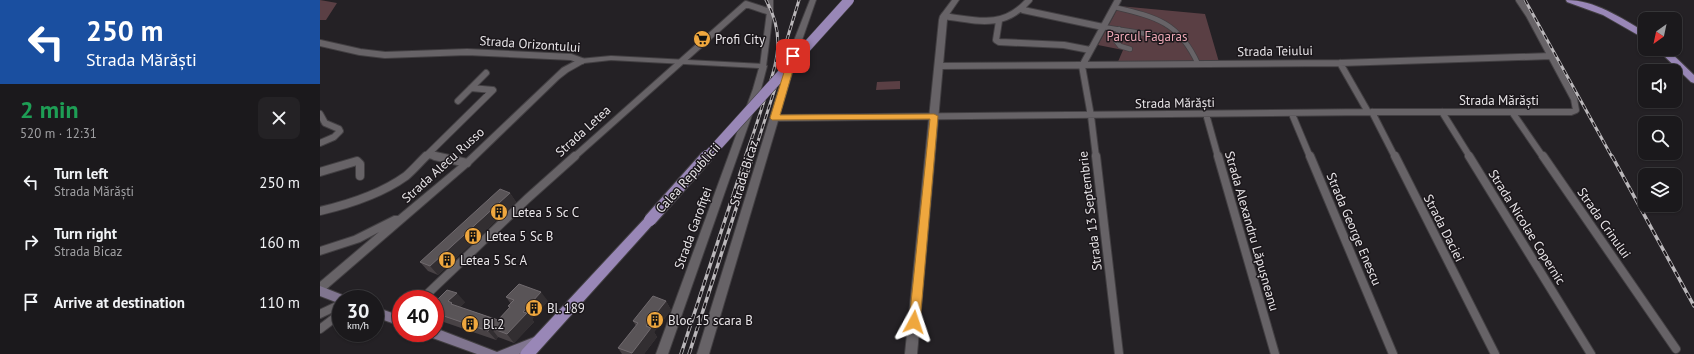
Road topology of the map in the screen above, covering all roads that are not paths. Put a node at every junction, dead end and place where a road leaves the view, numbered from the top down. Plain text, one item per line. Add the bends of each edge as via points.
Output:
1 (770, 0) edge
2 (813, 0) edge
3 (849, 0) edge
4 (956, 0) edge
5 (1030, 0) edge
6 (1118, 0) edge
7 (1519, 0) edge
8 (1570, 0) edge
9 (1114, 7) junction
10 (1023, 10) junction
11 (770, 12) junction
12 (944, 16) junction
13 (999, 21) junction
14 (1104, 27) junction
15 (1119, 29) junction
16 (1638, 32) edge
17 (1140, 33) junction
18 (1182, 36) junction
19 (1138, 40) dead end
20 (320, 43) edge
21 (1130, 49) dead end
22 (1090, 50) junction
23 (1551, 56) junction
24 (1669, 56) edge
25 (582, 61) junction
26 (680, 62) junction
27 (1340, 63) junction
28 (1198, 64) junction
29 (763, 66) junction
30 (938, 66) junction
31 (1082, 66) junction
32 (486, 73) dead end
33 (1694, 80) edge
34 (472, 88) junction
35 (458, 101) dead end
36 (1370, 112) junction
37 (1442, 112) junction
38 (1512, 112) junction
39 (320, 114) edge
40 (1206, 114) junction
41 (1292, 114) junction
42 (934, 116) junction
43 (1090, 116) junction
44 (774, 118) junction
45 (320, 143) edge
46 (428, 156) junction
47 (467, 163) junction
48 (320, 172) edge
49 (360, 176) dead end
50 (420, 204) junction
51 (320, 211) edge
52 (320, 251) edge
53 (320, 290) edge
54 (432, 290) edge
55 (332, 296) edge
56 (332, 306) edge
57 (320, 314) edge
58 (332, 320) edge
59 (320, 329) edge
60 (444, 337) edge
61 (538, 347) edge
62 (1676, 348) dead end
63 (492, 354) edge
64 (502, 354) edge
65 (526, 354) edge
66 (662, 354) edge
67 (703, 354) edge
68 (911, 354) edge
69 (1119, 354) edge
70 (1275, 354) edge
71 (1393, 354) edge
72 (1494, 354) edge
73 (1591, 354) edge

1 - 11 street
2 - 44 street, Strada Bicaz
3 - 61 main road, Calea Republicii, bridge
4 - 12 street
5 - 10 street
6 - 9 street
7 - 23 street
8 - 16 main road via 1606,13
9 - 14 street
9 - 18 street via 1161,21
10 - 13 street
10 - 14 street
11 - 26 street, Strada Letea via 746,4
11 - 29 street
12 - 13 street
12 - 30 street
13 - 22 street via 996,40 999,42 1064,45
14 - 15 street
14 - 22 street
15 - 17 street
15 - 21 street via 1116,41 1120,46
17 - 18 street via 1172,38
17 - 19 street
18 - 28 street
20 - 25 street, Strada Orizontului via 376,55 494,53 571,57
22 - 31 street
23 - 27 street, Strada Teiului
23 - 38 street, Strada Mărăști via 1574,99 1576,110
24 - 33 main road
25 - 26 street, Strada Orizontului via 611,58
25 - 47 street, Strada Alecu Russo via 556,77
26 - 29 street, Strada Orizontului
26 - 54 street, Strada Letea via 534,193
27 - 28 street, Strada Teiului
27 - 36 street, Strada Daciei
28 - 31 street, Strada Teiului
29 - 66 street, Strada Garofiței
30 - 31 street, Strada Teiului
30 - 42 street
31 - 43 street, Strada 13 Septembrie
32 - 34 street
34 - 35 street
34 - 46 street via 493,90
36 - 37 street, Strada Mărăști
36 - 41 street, Strada Mărăști
36 - 72 street, Strada Daciei
37 - 38 street, Strada Mărăști
37 - 73 street, Strada Nicolae Copernic
38 - 62 street, Strada Crinului
39 - 45 street via 325,123 340,131 334,137
40 - 41 street, Strada Mărăști
40 - 43 street, Strada Mărăști
40 - 70 street, Strada Alexandru Lăpușneanu
41 - 71 street, Strada George Enescu
42 - 43 street, Strada Mărăști
42 - 44 street, Strada Mărăști
42 - 68 street
43 - 69 street, Strada 13 Septembrie
44 - 67 street, Strada Bicaz
46 - 47 street
46 - 51 street via 407,175 386,188
47 - 50 street, Strada Alecu Russo
48 - 49 street via 357,161 360,164
50 - 52 street via 357,239
50 - 53 street, Strada Alecu Russo
53 - 55 main road
56 - 57 street
58 - 59 street
60 - 63 main road
61 - 64 main road
61 - 65 main road, Calea Republicii

